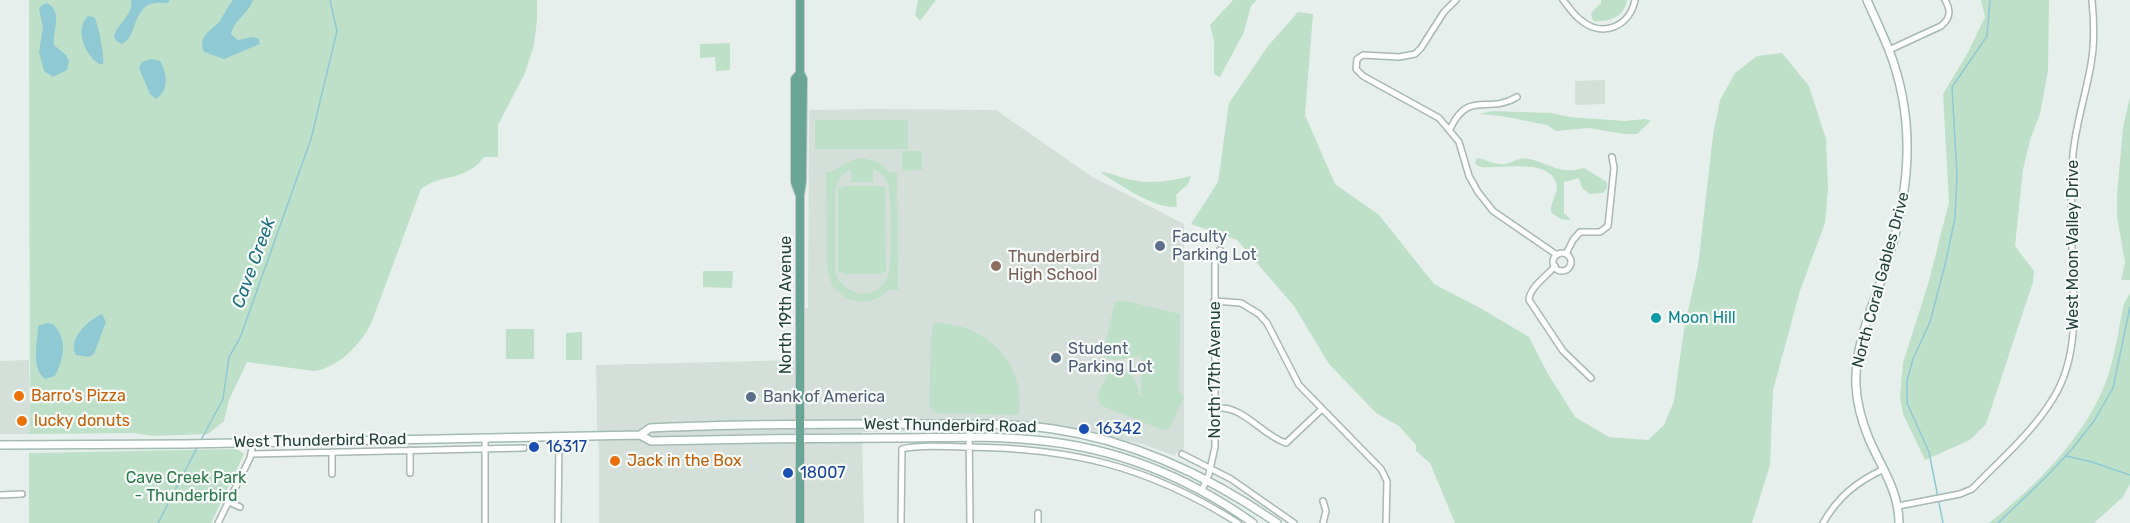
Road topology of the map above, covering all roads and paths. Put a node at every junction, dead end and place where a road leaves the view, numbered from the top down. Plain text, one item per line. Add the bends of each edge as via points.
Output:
1 (800, 0) edge
2 (1456, 0) edge
3 (1563, 0) edge
4 (1635, 0) edge
5 (1867, 0) edge
6 (1946, 0) edge
7 (2092, 0) edge
8 (1889, 50) junction
9 (1517, 97) dead end
10 (1450, 129) junction
11 (1612, 157) dead end
12 (1220, 250) dead end
13 (1566, 254) junction
14 (1557, 255) junction
15 (1555, 266) junction
16 (1214, 301) junction
17 (1592, 378) dead end
18 (1215, 408) junction
19 (1322, 409) junction
20 (799, 424) junction
21 (903, 424) junction
22 (969, 425) junction
23 (640, 435) junction
24 (559, 436) junction
25 (969, 437) junction
26 (485, 438) junction
27 (800, 438) junction
28 (902, 438) junction
29 (253, 443) junction
30 (0, 445) edge
31 (969, 447) junction
32 (524, 448) dead end
33 (485, 449) junction
34 (410, 450) junction
35 (332, 452) junction
36 (252, 454) junction
37 (1182, 454) dead end
38 (1211, 468) junction
39 (1884, 469) junction
40 (410, 473) dead end
41 (332, 474) dead end
42 (1207, 479) junction
43 (1202, 490) junction
44 (21, 494) dead end
45 (0, 495) edge
46 (1323, 501) dead end
47 (229, 502) junction
48 (1898, 506) junction
49 (240, 507) dead end
50 (1038, 513) dead end
51 (218, 523) edge
52 (485, 523) edge
53 (558, 523) edge
54 (800, 523) edge
55 (901, 523) edge
56 (970, 523) edge
57 (1038, 523) edge
58 (1238, 523) edge
59 (1253, 523) edge
60 (1277, 523) edge
61 (1294, 523) edge
62 (1323, 523) edge
63 (1386, 523) edge
64 (1823, 523) edge
65 (1899, 523) edge

1 - 20 main road, North 19th Avenue via 803,100
2 - 10 street via 1412,55 1363,55 1355,65 1363,76 1439,118
3 - 4 street via 1580,20 1601,29 1624,22
5 - 8 main road, North Coral Gables Drive
6 - 8 street via 1950,14 1947,22
7 - 48 street, West Moon Valley Drive via 2091,63 2072,178 2073,339 2063,379 2034,424 1972,489
8 - 39 main road, North Coral Gables Drive via 1905,115 1906,184 1898,226 1860,350 1856,385 1862,421
9 - 10 street via 1502,104 1467,106
10 - 14 street via 1459,141 1469,176 1484,201 1506,222
11 - 13 street via 1608,226 1600,232 1580,232
12 - 16 street, North 17th Avenue via 1215,262
13 - 14 street
13 - 15 street via 1571,260 1568,268 1561,270
14 - 15 street
15 - 17 street via 1532,290 1529,300 1563,351
16 - 18 street, North 17th Avenue
16 - 19 street via 1241,303 1267,323 1299,385
18 - 19 street via 1237,411 1287,443
18 - 38 street, North 17th Avenue
19 - 63 street via 1381,469 1387,481
20 - 21 main road, West Thunderbird Road
20 - 23 main road, West Thunderbird Road via 650,428
20 - 27 main road, North 19th Avenue
21 - 22 main road, West Thunderbird Road
21 - 28 main road
22 - 25 street
22 - 42 main road, West Thunderbird Road via 1036,428 1094,437 1154,456
23 - 24 main road, West Thunderbird Road
23 - 27 main road, West Thunderbird Road via 651,441
24 - 26 main road, West Thunderbird Road
24 - 53 street
25 - 28 main road, West Thunderbird Road
25 - 31 street
25 - 43 main road, West Thunderbird Road via 1074,445 1120,456
26 - 29 main road, West Thunderbird Road
26 - 33 street
27 - 28 main road, West Thunderbird Road
27 - 54 main road, North 19th Avenue
29 - 30 main road, West Thunderbird Road
29 - 36 street
31 - 55 street, West Thunderbird Road via 902,449
31 - 56 street
31 - 58 street, West Thunderbird Road via 1036,449 1106,462 1181,491
32 - 33 street, West Thunderbird Road
33 - 34 street, West Thunderbird Road
33 - 52 street
34 - 35 street, West Thunderbird Road
34 - 40 street, West Thunderbird Road
35 - 36 street, West Thunderbird Road
35 - 41 street, West Thunderbird Road
36 - 47 street
37 - 38 street
38 - 42 street, North 17th Avenue
38 - 61 street
39 - 48 main road, North Coral Gables Drive
39 - 64 street via 1848,490
42 - 43 street, North 17th Avenue
42 - 60 main road, West Thunderbird Road
43 - 59 main road, West Thunderbird Road
44 - 45 street
46 - 62 street
47 - 49 street
47 - 51 street
48 - 65 main road, North Coral Gables Drive
50 - 57 street

